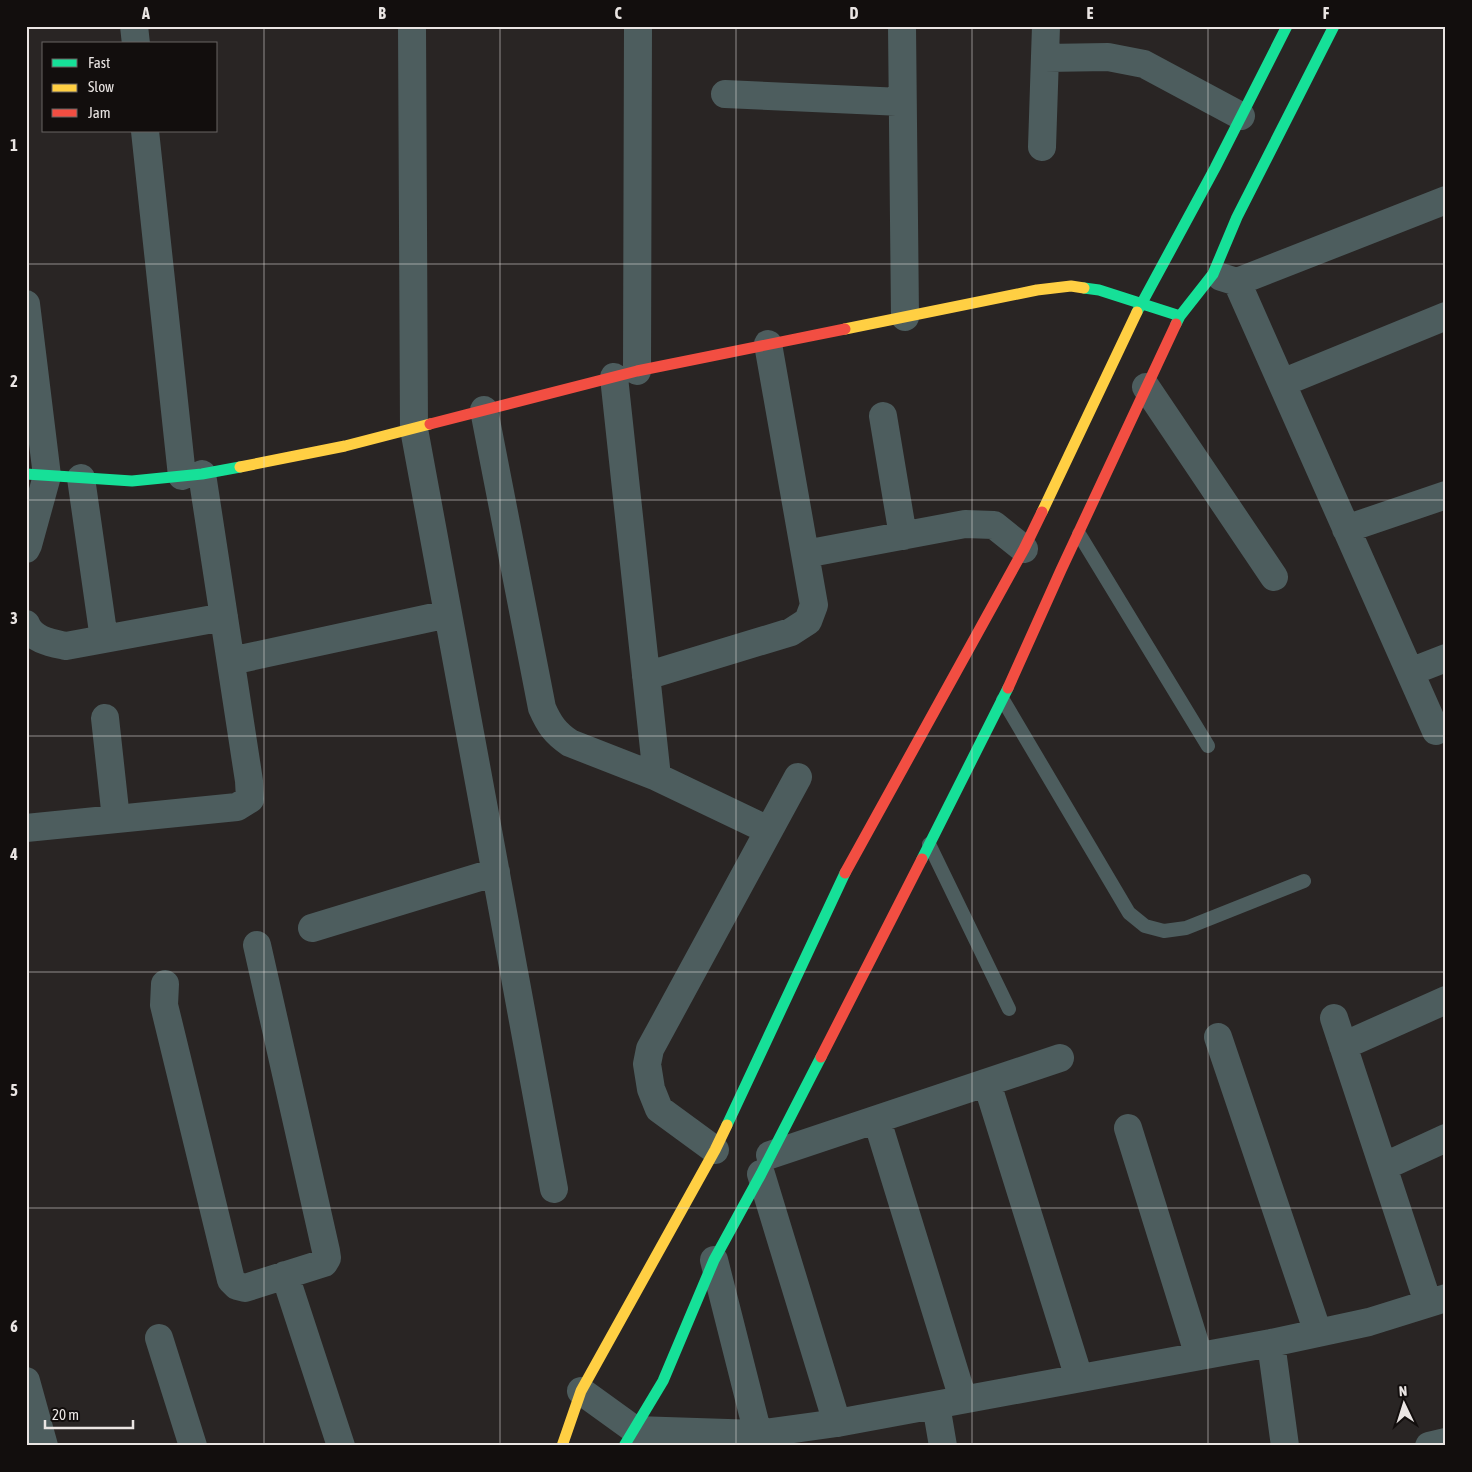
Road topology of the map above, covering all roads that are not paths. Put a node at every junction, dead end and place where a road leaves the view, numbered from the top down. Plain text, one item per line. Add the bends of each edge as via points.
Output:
1 (134, 26) edge
2 (412, 26) edge
3 (638, 26) edge
4 (902, 26) edge
5 (1046, 26) edge
6 (1287, 26) edge
7 (1334, 26) edge
8 (136, 42) edge
9 (1045, 58) junction
10 (725, 94) dead end
11 (902, 102) junction
12 (1241, 116) junction
13 (145, 132) edge
14 (1042, 147) dead end
15 (1446, 200) edge
16 (1225, 278) junction
17 (1141, 303) junction
18 (26, 304) edge
19 (1180, 316) junction
20 (1446, 316) edge
21 (905, 317) junction
22 (768, 344) junction
23 (626, 374) junction
24 (1282, 383) junction
25 (1146, 387) junction
26 (484, 410) junction
27 (883, 416) dead end
28 (414, 429) junction
29 (36, 475) edge
30 (192, 475) junction
31 (81, 478) junction
32 (1446, 495) edge
33 (1346, 529) junction
34 (1079, 534) junction
35 (903, 536) junction
36 (26, 549) edge
37 (1024, 549) junction
38 (805, 554) junction
39 (1274, 577) dead end
40 (448, 614) junction
41 (224, 617) junction
42 (26, 624) edge
43 (104, 639) junction
44 (1446, 658) edge
45 (230, 661) junction
46 (1410, 672) junction
47 (646, 676) junction
48 (1003, 700) junction
49 (105, 718) dead end
50 (1436, 731) dead end
51 (1208, 746) dead end
52 (657, 777) junction
53 (798, 777) dead end
54 (116, 819) junction
55 (26, 828) edge
56 (768, 830) junction
57 (929, 844) junction
58 (496, 872) junction
59 (1304, 881) dead end
60 (312, 928) dead end
61 (257, 945) dead end
62 (165, 984) dead end
63 (1446, 1000) edge
64 (1009, 1009) dead end
65 (1334, 1018) dead end
66 (1218, 1037) dead end
67 (1343, 1046) junction
68 (1060, 1058) dead end
69 (987, 1083) junction
70 (877, 1120) junction
71 (1128, 1128) dead end
72 (1446, 1138) edge
73 (715, 1150) junction
74 (766, 1165) junction
75 (1383, 1167) junction
76 (554, 1188) dead end
77 (714, 1260) junction
78 (285, 1275) junction
79 (1437, 1300) edge
80 (1318, 1333) junction
81 (159, 1338) dead end
82 (1271, 1344) junction
83 (1199, 1356) junction
84 (1079, 1378) junction
85 (26, 1381) edge
86 (581, 1391) junction
87 (963, 1400) junction
88 (936, 1405) junction
89 (836, 1423) junction
90 (758, 1434) junction
91 (630, 1438) edge
92 (1446, 1442) edge
93 (44, 1446) edge
94 (193, 1446) edge
95 (340, 1446) edge
96 (562, 1446) edge
97 (943, 1446) edge
98 (1285, 1446) edge
99 (1430, 1446) edge

1 - 8 street
2 - 28 street
3 - 23 street
4 - 11 street
5 - 9 street
6 - 12 main road
7 - 16 main road via 1237,217
9 - 12 street via 1108,57 1144,64
9 - 14 street
10 - 11 street
11 - 21 street
12 - 17 main road
13 - 30 street
15 - 16 street
16 - 19 main road
16 - 24 street
17 - 19 main road
17 - 21 main road via 1099,290 1071,286
17 - 37 main road
18 - 29 street
19 - 25 main road
20 - 24 street
21 - 22 main road
22 - 23 main road
22 - 38 street
23 - 26 main road
23 - 47 street
24 - 33 street
25 - 34 main road
25 - 39 street
26 - 28 main road
26 - 52 street via 542,708 549,724 570,743
27 - 35 street
28 - 30 main road via 345,446
28 - 40 street
29 - 31 main road
29 - 36 street
30 - 31 main road via 132,481
30 - 41 street
31 - 43 street
32 - 33 street
33 - 46 street
34 - 48 main road
34 - 51 lane
35 - 37 street via 965,524 994,525
35 - 38 street
37 - 73 main road via 846,871
38 - 47 street via 814,605 808,621 791,632
40 - 45 street
40 - 58 street
41 - 43 street
41 - 45 street
42 - 43 street via 43,641 66,646
44 - 46 street
45 - 54 street via 250,799 237,806
46 - 50 street
47 - 52 street
48 - 57 main road
48 - 59 lane via 1129,913 1145,926 1164,931 1186,928
49 - 54 street
52 - 56 street
53 - 56 street
54 - 55 street
56 - 73 street via 650,1049 647,1064 659,1109
57 - 64 lane
57 - 74 main road
58 - 60 street
58 - 76 street
61 - 78 street via 327,1258 324,1264
62 - 78 street via 164,1005 231,1280 245,1288
63 - 67 street
65 - 67 street
66 - 80 street
67 - 75 street
68 - 69 street
69 - 70 street
69 - 84 street
70 - 74 street
70 - 87 street
71 - 83 street
72 - 75 street
73 - 86 main road
74 - 77 main road
74 - 89 street
75 - 79 street
77 - 90 street
77 - 91 main road via 663,1381
78 - 95 street
79 - 80 street via 1369,1322
80 - 82 street
81 - 94 street
82 - 83 street
82 - 98 street
83 - 84 street
84 - 87 street
85 - 93 street
86 - 91 street
86 - 96 main road
87 - 88 street
88 - 89 street
88 - 97 street
89 - 90 street
90 - 91 street
92 - 99 street

